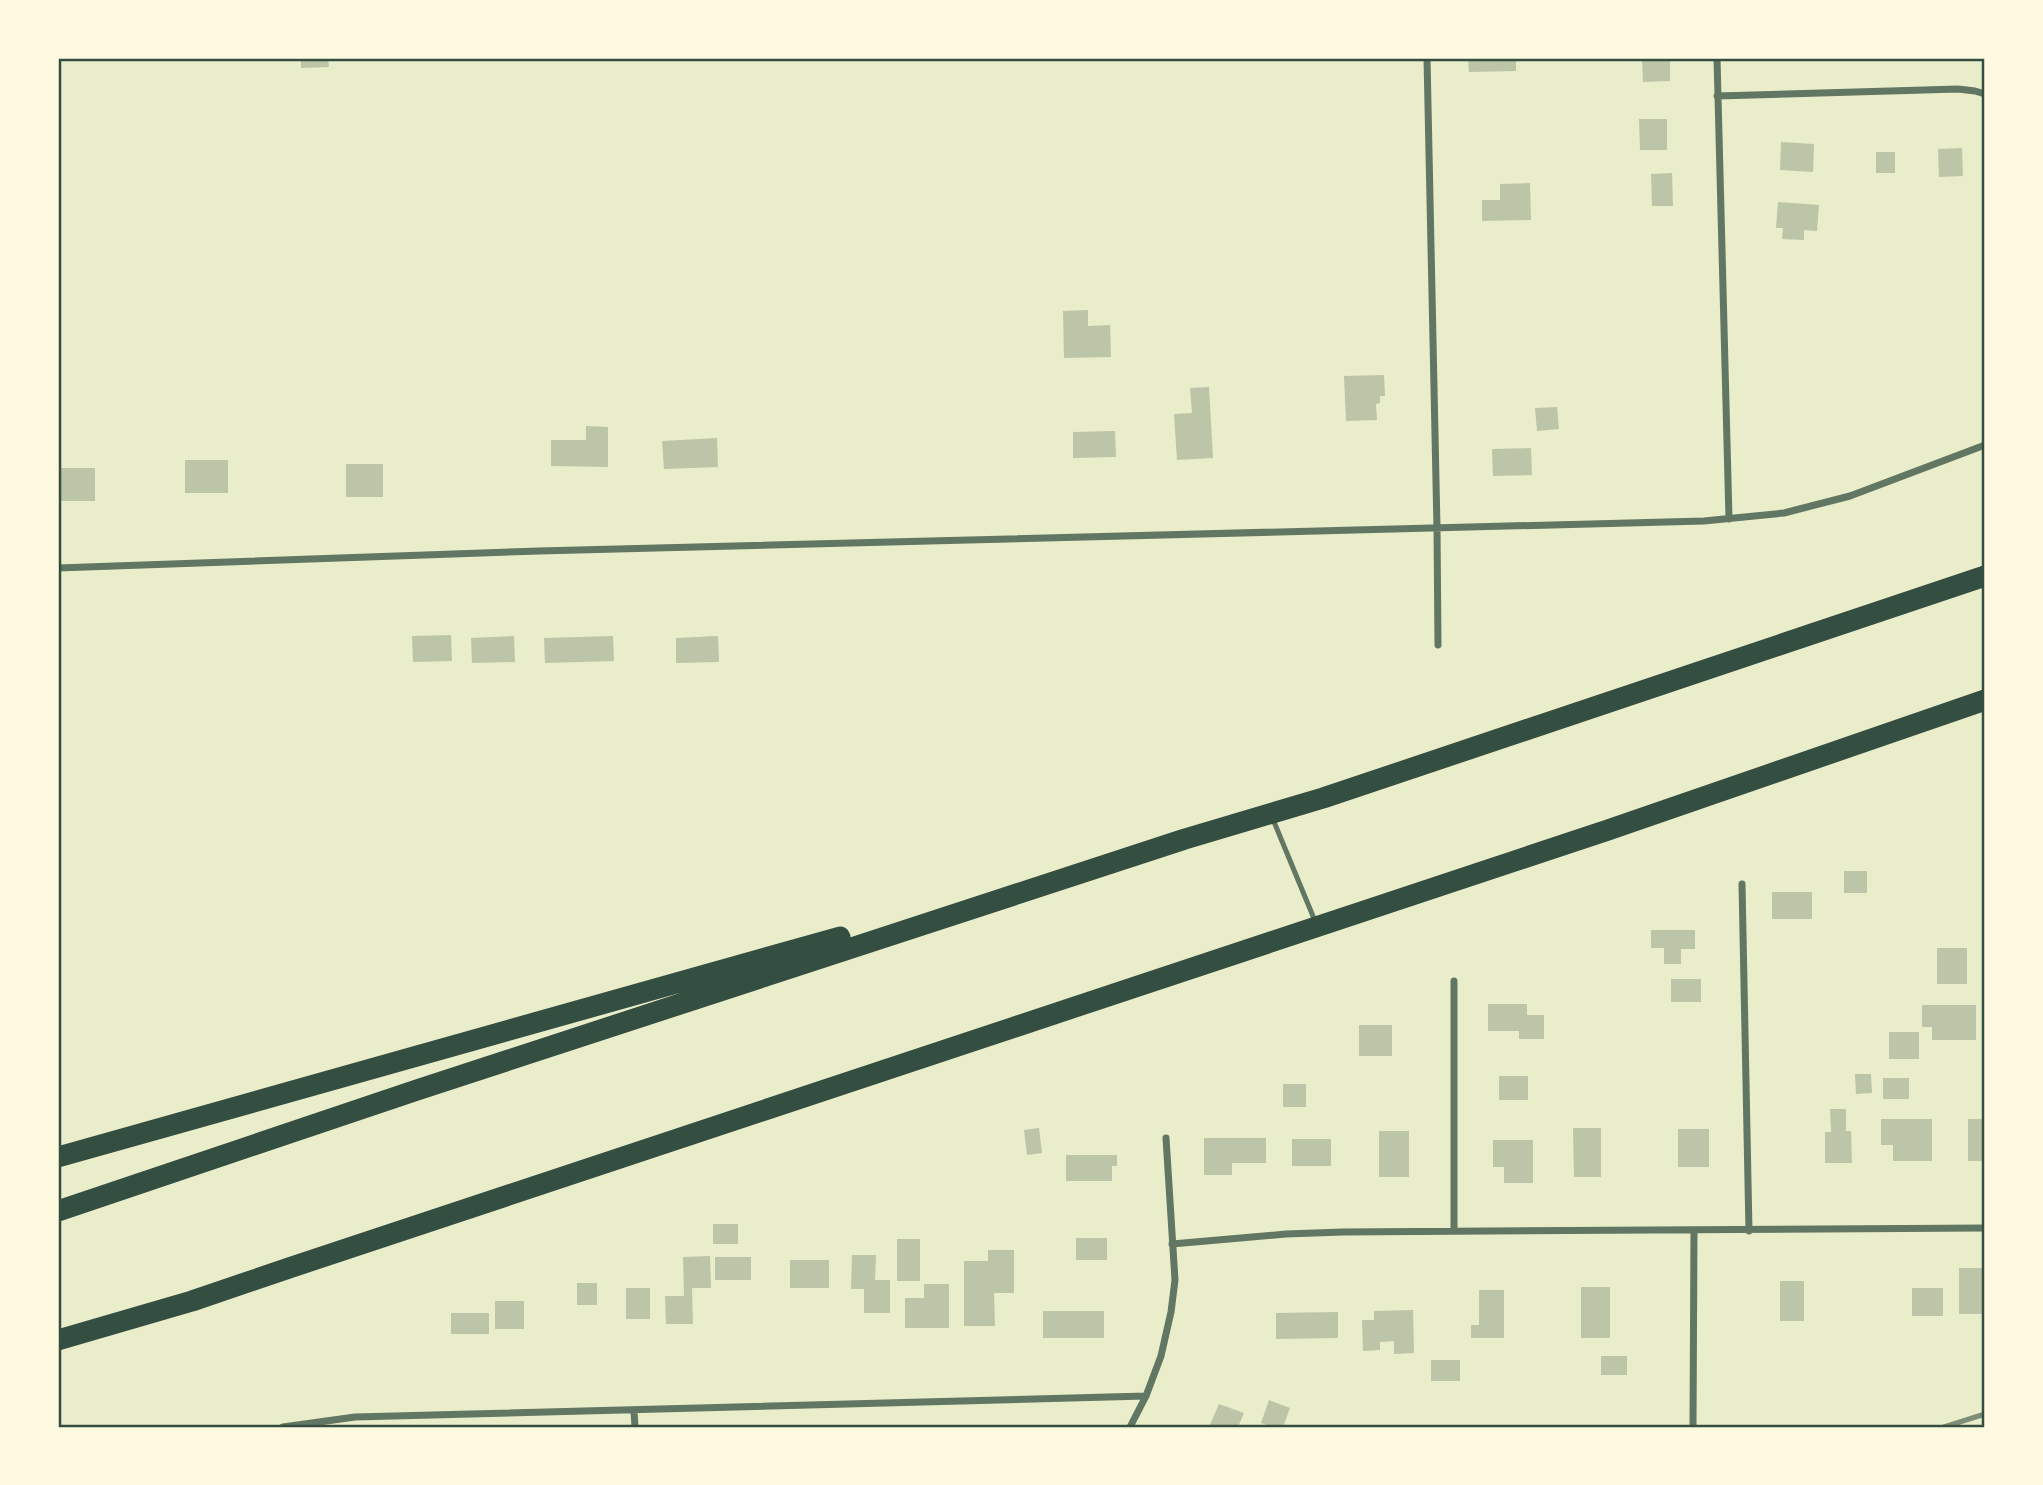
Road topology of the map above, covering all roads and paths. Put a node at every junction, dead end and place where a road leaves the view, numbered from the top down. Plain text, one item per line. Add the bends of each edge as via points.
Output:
1 (1427, 58) edge
2 (1717, 58) edge
3 (1985, 94) edge
4 (1717, 96) junction
5 (1985, 445) edge
6 (1728, 519) junction
7 (1437, 528) junction
8 (58, 568) edge
9 (1985, 576) edge
10 (1438, 645) dead end
11 (1985, 700) edge
12 (1270, 814) junction
13 (1185, 839) junction
14 (1742, 884) dead end
15 (1317, 926) junction
16 (1454, 981) dead end
17 (1166, 1138) dead end
18 (58, 1157) edge
19 (58, 1210) edge
20 (1985, 1228) edge
21 (1454, 1231) junction
22 (1694, 1231) junction
23 (1749, 1231) junction
24 (1172, 1244) junction
25 (58, 1341) edge
26 (1146, 1396) junction
27 (634, 1411) junction
28 (355, 1418) junction
29 (283, 1427) edge
30 (355, 1427) edge
31 (635, 1427) edge
32 (1130, 1427) edge
33 (1693, 1427) edge

1 - 7 street
2 - 4 street
3 - 4 street via 1958,89
4 - 6 street
5 - 6 street via 1850,496 1784,513
6 - 7 street
7 - 8 street
7 - 10 street
9 - 12 highway
11 - 15 highway
12 - 13 highway
12 - 15 lane
13 - 18 highway
13 - 19 highway
14 - 23 street
15 - 25 highway via 192,1301
16 - 21 street
17 - 24 street
20 - 23 street
21 - 22 street
21 - 24 street via 1286,1234
22 - 23 street
22 - 33 street
24 - 26 street via 1175,1280 1171,1312
26 - 27 street
26 - 32 street
27 - 28 street
27 - 31 street
28 - 29 street
28 - 30 street

